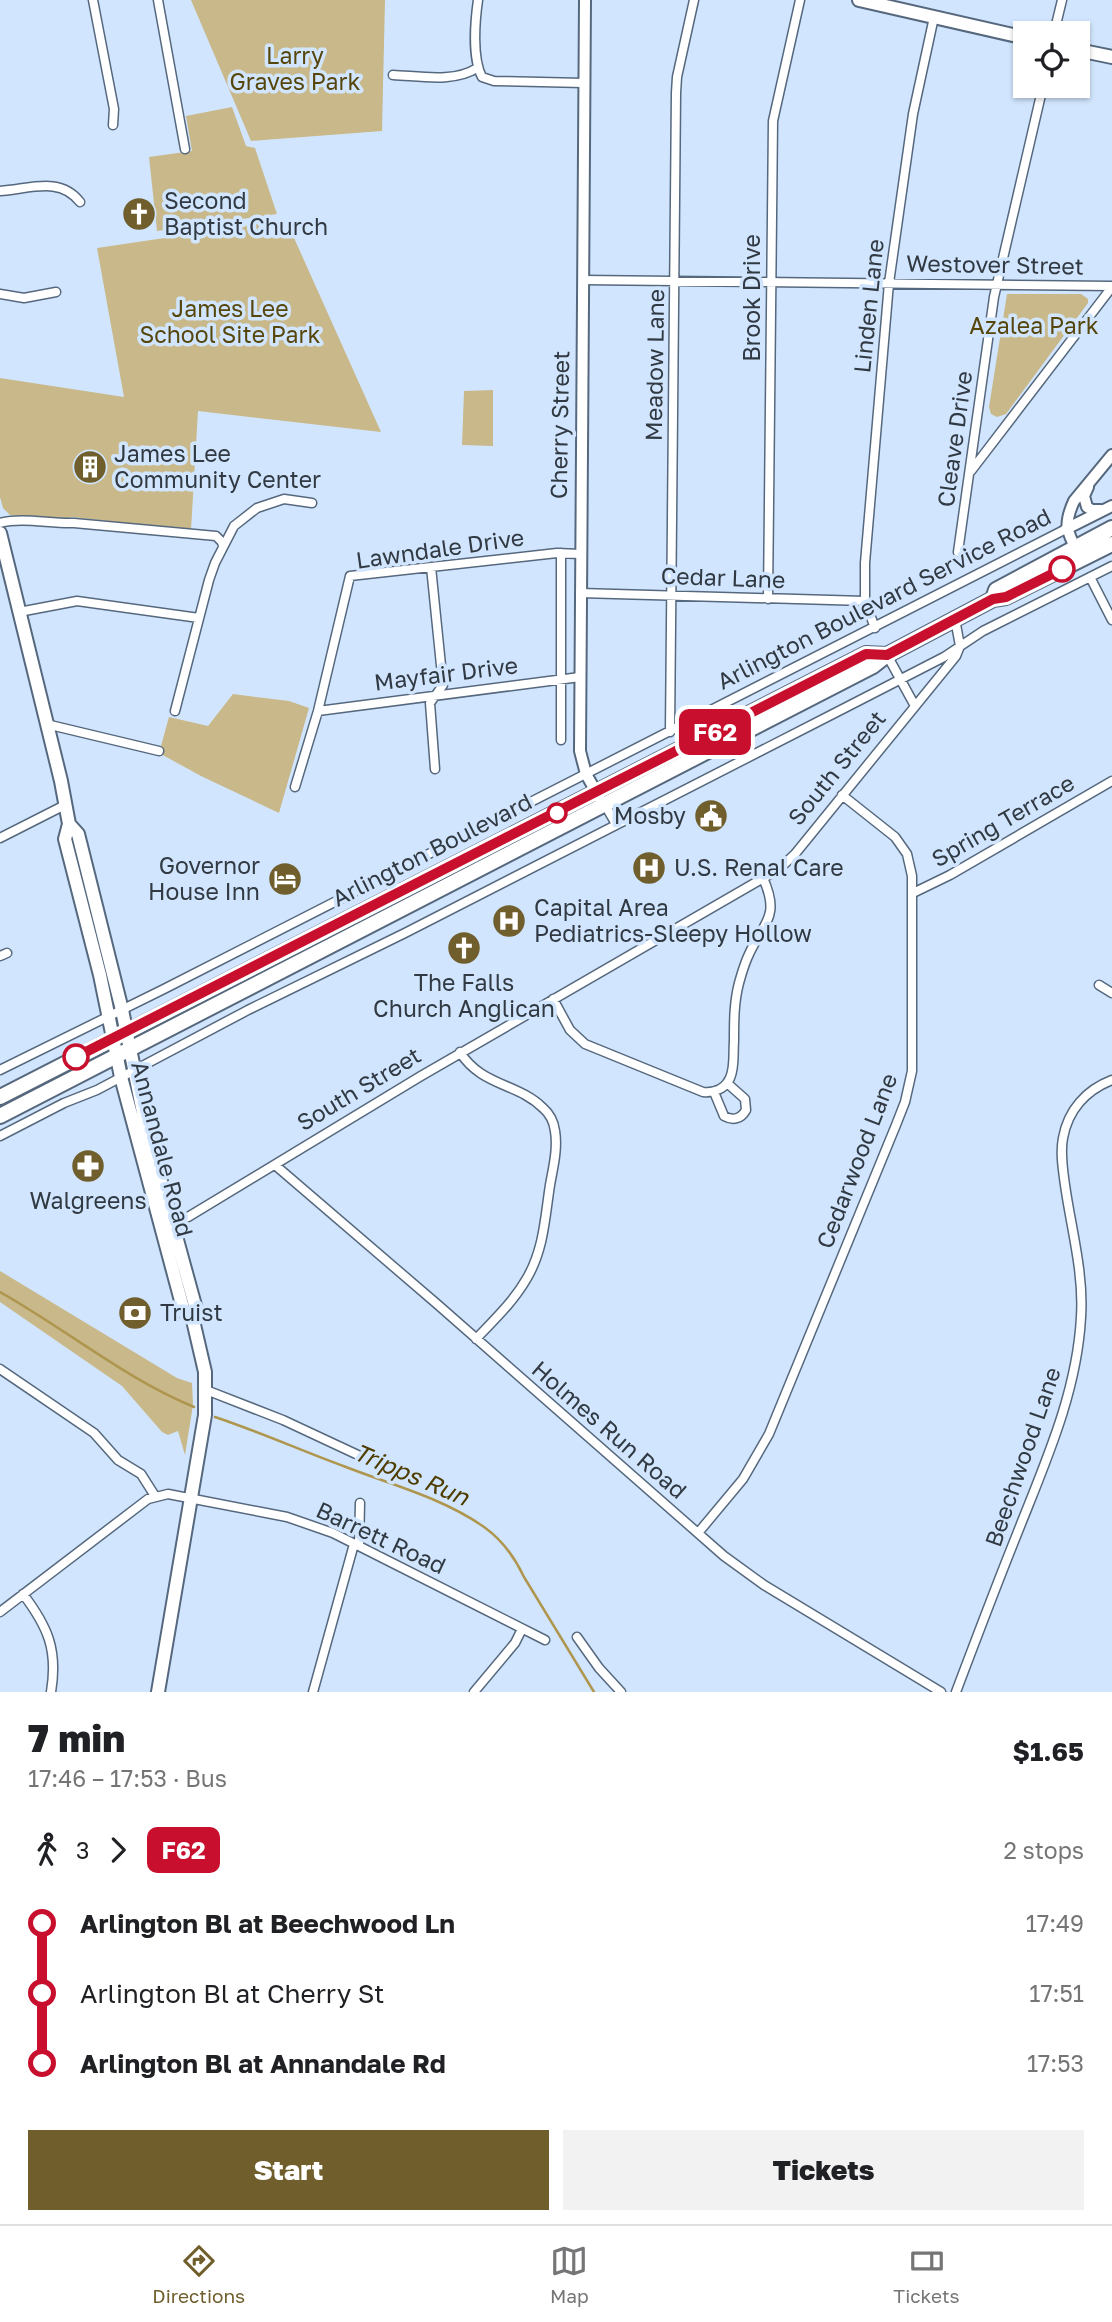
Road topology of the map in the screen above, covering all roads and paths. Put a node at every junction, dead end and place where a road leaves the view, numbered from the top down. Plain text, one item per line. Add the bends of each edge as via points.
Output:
1 (93, 0) edge
2 (158, 0) edge
3 (478, 0) edge
4 (585, 0) edge
5 (694, 0) edge
6 (800, 0) edge
7 (859, 0) edge
8 (1062, 0) edge
9 (934, 17) junction
10 (1057, 21) edge
11 (1013, 35) edge
12 (1090, 52) edge
13 (1112, 57) edge
14 (477, 68) junction
15 (393, 75) dead end
16 (584, 83) junction
17 (1039, 98) edge
18 (113, 125) dead end
19 (185, 149) dead end
20 (0, 191) edge
21 (80, 202) dead end
22 (583, 280) junction
23 (675, 281) junction
24 (772, 282) junction
25 (889, 283) junction
26 (997, 285) junction
27 (1112, 286) edge
28 (55, 292) dead end
29 (0, 293) edge
30 (1112, 455) edge
31 (970, 472) junction
32 (1090, 481) junction
33 (312, 503) dead end
34 (1108, 508) edge
35 (0, 523) edge
36 (1112, 528) edge
37 (1066, 529) junction
38 (0, 533) edge
39 (1112, 544) edge
40 (223, 546) junction
41 (958, 552) dead end
42 (561, 553) junction
43 (1078, 553) junction
44 (580, 554) junction
45 (3, 555) edge
46 (1112, 566) edge
47 (431, 567) junction
48 (1090, 577) junction
49 (580, 593) junction
50 (672, 596) junction
51 (768, 598) junction
52 (865, 601) junction
53 (19, 612) junction
54 (199, 618) junction
55 (955, 619) junction
56 (1112, 620) edge
57 (875, 628) junction
58 (960, 646) junction
59 (887, 655) junction
60 (580, 677) junction
61 (562, 679) junction
62 (901, 679) junction
63 (437, 694) junction
64 (915, 706) junction
65 (175, 711) dead end
66 (318, 711) junction
67 (46, 724) junction
68 (670, 733) junction
69 (561, 740) dead end
70 (159, 751) dead end
71 (435, 769) dead end
72 (586, 774) junction
73 (1112, 781) edge
74 (295, 787) dead end
75 (842, 795) junction
76 (601, 799) junction
77 (65, 805) junction
78 (69, 824) junction
79 (616, 824) junction
80 (0, 838) edge
81 (763, 878) junction
82 (354, 893) junction
83 (913, 893) junction
84 (363, 910) junction
85 (283, 970) junction
86 (1099, 985) dead end
87 (293, 988) junction
88 (1112, 993) edge
89 (553, 999) junction
90 (122, 1010) junction
91 (108, 1017) junction
92 (119, 1035) junction
93 (460, 1052) junction
94 (123, 1053) junction
95 (0, 1070) edge
96 (133, 1071) junction
97 (121, 1077) junction
98 (1112, 1080) edge
99 (727, 1083) junction
100 (714, 1091) junction
101 (0, 1097) edge
102 (0, 1116) edge
103 (0, 1136) edge
104 (275, 1165) junction
105 (166, 1224) junction
106 (476, 1339) junction
107 (0, 1369) edge
108 (206, 1390) junction
109 (358, 1455) dead end
110 (155, 1496) junction
111 (191, 1500) junction
112 (360, 1503) dead end
113 (698, 1533) junction
114 (356, 1545) junction
115 (23, 1594) junction
116 (0, 1612) edge
117 (522, 1629) junction
118 (577, 1637) dead end
119 (545, 1640) dead end
120 (51, 1692) edge
121 (158, 1692) edge
122 (313, 1692) edge
123 (474, 1692) edge
124 (621, 1692) edge
125 (941, 1692) edge
126 (956, 1692) edge

1 - 18 street via 114,109
2 - 19 street
3 - 14 street
4 - 16 street, Cherry Street
5 - 23 street, Meadow Lane via 676,85
6 - 24 street, Brook Drive via 773,121
7 - 9 main road
8 - 10 street
9 - 11 main road
9 - 25 street, Linden Lane via 913,114
12 - 13 main road
14 - 15 street via 458,76
14 - 16 street via 482,77 494,82
16 - 22 street, Cherry Street
17 - 26 street, Cleave Drive
20 - 21 street via 59,186 73,192
22 - 23 street, Westover Street
22 - 44 street, Cherry Street
23 - 24 street, Westover Street
23 - 50 street, Meadow Lane
24 - 25 street, Westover Street
24 - 51 street, Brook Drive
25 - 26 street, Westover Street
25 - 52 street, Linden Lane via 864,563
26 - 27 street, Westover Street
26 - 31 street, Cleave Drive
27 - 31 street
28 - 29 street via 24,298
30 - 32 street
31 - 41 street, Cleave Drive
32 - 34 street via 1084,496 1089,509
32 - 37 street via 1074,502
33 - 40 street via 284,499 257,508 234,526
34 - 37 street, Arlington Boulevard Service Road
35 - 40 street via 74,523 216,536
36 - 43 highway, Arlington Boulevard
37 - 43 street
37 - 57 street, Arlington Boulevard Service Road
38 - 45 main road, Annandale Road
39 - 43 highway, Arlington Boulevard
40 - 54 street
42 - 44 street, Lawndale Drive
42 - 47 street, Lawndale Drive
42 - 61 street
43 - 55 highway, Arlington Boulevard via 1006,597
44 - 49 street, Cherry Street
45 - 53 main road, Annandale Road
46 - 48 street
47 - 63 street via 443,685
47 - 66 street, Lawndale Drive via 350,576
48 - 56 street
48 - 58 street
49 - 50 street, Cedar Lane
49 - 60 street, Cherry Street
50 - 51 street, Cedar Lane
50 - 68 street, Meadow Lane
51 - 52 street, Cedar Lane
52 - 57 street, Linden Lane
53 - 54 street via 77,601
53 - 67 main road, Annandale Road
54 - 65 street
55 - 58 street
55 - 59 highway, Arlington Boulevard
57 - 68 street, Arlington Boulevard Service Road
58 - 62 street
58 - 64 street, South Street
59 - 62 street
59 - 76 highway, Arlington Boulevard via 866,654
60 - 61 street, Mayfair Drive
60 - 72 street, Cherry Street via 580,751
61 - 63 street, Mayfair Drive
61 - 69 street
62 - 64 street
62 - 79 street
63 - 66 street, Mayfair Drive
63 - 71 street via 430,703
64 - 75 street, South Street
66 - 74 street, Lawndale Drive
67 - 70 street
67 - 77 main road, Annandale Road
68 - 72 street, Arlington Boulevard Service Road
72 - 76 street, Cherry Street
72 - 82 street, Arlington Boulevard Service Road
73 - 83 street, Spring Terrace
75 - 81 street, South Street via 787,863
75 - 83 street, Cedarwood Lane via 901,845 909,862
76 - 79 street, Cherry Street
76 - 84 highway, Arlington Boulevard
76 - 85 highway, Arlington Boulevard
77 - 78 main road, Annandale Road
77 - 80 street
78 - 90 main road, Annandale Road via 78,834
78 - 91 main road, Annandale Road via 65,839
79 - 87 street
81 - 89 street, South Street
81 - 99 street via 771,912 750,950 737,992 733,1070
82 - 84 street
82 - 90 street, Arlington Boulevard Service Road
83 - 113 street, Cedarwood Lane via 912,1071 905,1102 760,1452 737,1488
84 - 92 highway, Arlington Boulevard
85 - 87 street
85 - 94 highway, Arlington Boulevard
86 - 88 street
87 - 96 street
89 - 93 street, South Street
89 - 100 street via 570,1030 585,1044 703,1092
90 - 91 street, Arlington Boulevard Service Road
90 - 92 main road, Annandale Road
91 - 92 main road, Annandale Road
91 - 95 street, Arlington Boulevard Service Road
92 - 94 main road, Annandale Road
92 - 101 highway, Arlington Boulevard
93 - 104 street, South Street
93 - 106 street via 481,1076 542,1106 555,1130 545,1229 536,1260 507,1307
94 - 96 main road, Annandale Road
94 - 97 main road, Annandale Road
94 - 102 highway, Arlington Boulevard
96 - 97 street
96 - 105 main road, Annandale Road
97 - 103 street
97 - 105 main road, Annandale Road
98 - 126 street, Beechwood Lane via 1079,1102 1067,1124 1062,1149 1081,1296 1073,1380
99 - 100 street
99 - 100 street via 745,1099 746,1110 739,1118 724,1116
104 - 105 street, South Street via 188,1217
104 - 106 street, Holmes Run Road
105 - 108 main road, Annandale Road via 184,1312 192,1316 201,1353
106 - 113 street, Holmes Run Road
107 - 110 street via 94,1433 118,1460 141,1474
108 - 109 street
108 - 111 main road, Annandale Road
110 - 111 street, Barrett Road
110 - 115 street
111 - 114 street, Barrett Road via 287,1517
111 - 121 main road, Annandale Road
112 - 114 street
113 - 125 street, Holmes Run Road via 764,1585
114 - 117 street, Barrett Road
114 - 122 street
115 - 116 street
115 - 120 street via 49,1636 54,1662
117 - 119 street, Barrett Road
117 - 123 street
118 - 124 street

